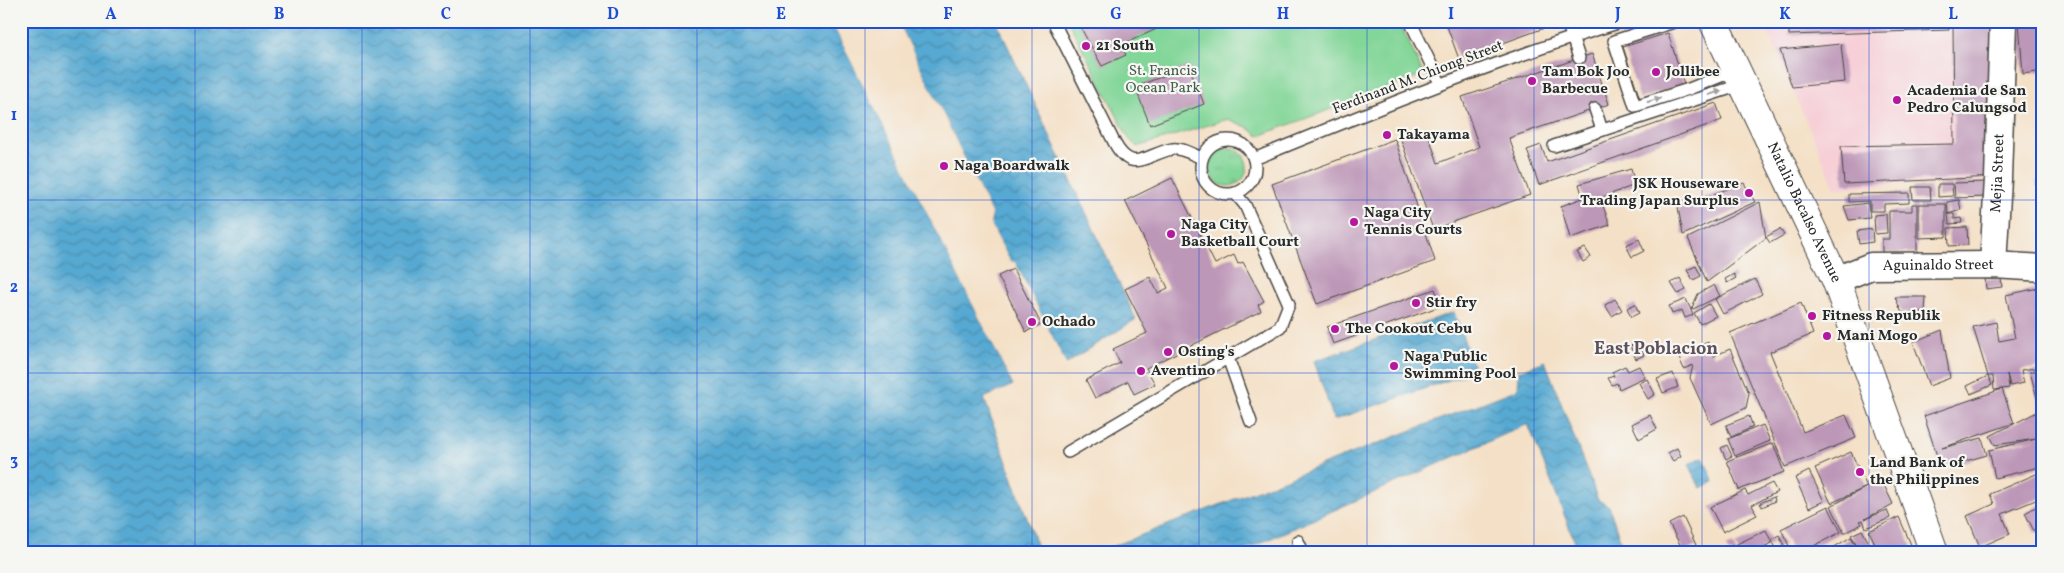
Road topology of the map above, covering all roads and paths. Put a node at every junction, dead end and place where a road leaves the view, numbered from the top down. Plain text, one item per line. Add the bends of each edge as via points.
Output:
1 (1053, 21) edge
2 (1410, 21) edge
3 (1566, 21) edge
4 (1624, 21) edge
5 (1677, 21) edge
6 (1713, 21) edge
7 (2002, 21) edge
8 (1572, 37) junction
9 (1580, 58) dead end
10 (1739, 77) junction
11 (1440, 83) junction
12 (1595, 109) dead end
13 (1602, 130) junction
14 (1554, 146) dead end
15 (1202, 158) junction
16 (1254, 159) junction
17 (1235, 193) junction
18 (1993, 264) junction
19 (2043, 268) edge
20 (1836, 280) junction
21 (1228, 358) junction
22 (1251, 422) dead end
23 (1068, 452) dead end
24 (1934, 552) edge

1 - 15 lane via 1119,152 1134,161 1173,148
2 - 11 lane
3 - 8 lane
4 - 8 lane, Ferdinand M. Chiong Street
5 -> 10 lane via 1614,41 1635,106
6 - 10 highway, Natalio Bacalso Avenue
7 - 18 street, Mejia Street
8 - 9 lane
8 - 11 lane, Ferdinand M. Chiong Street
13 -> 10 lane
10 - 20 highway, Natalio Bacalso Avenue
11 - 16 lane, Ferdinand M. Chiong Street
12 - 13 lane
13 - 14 lane
15 - 16 lane via 1212,144 1229,140 1244,145
15 - 17 lane via 1200,166 1205,182 1218,192
16 - 17 lane via 1253,176 1243,189
17 - 21 lane via 1245,204 1288,304 1280,327
18 - 19 street, Aguinaldo Street
18 - 20 street, Aguinaldo Street via 1871,266
20 - 24 highway, Natalio Bacalso Avenue
21 - 22 lane
21 - 23 lane

